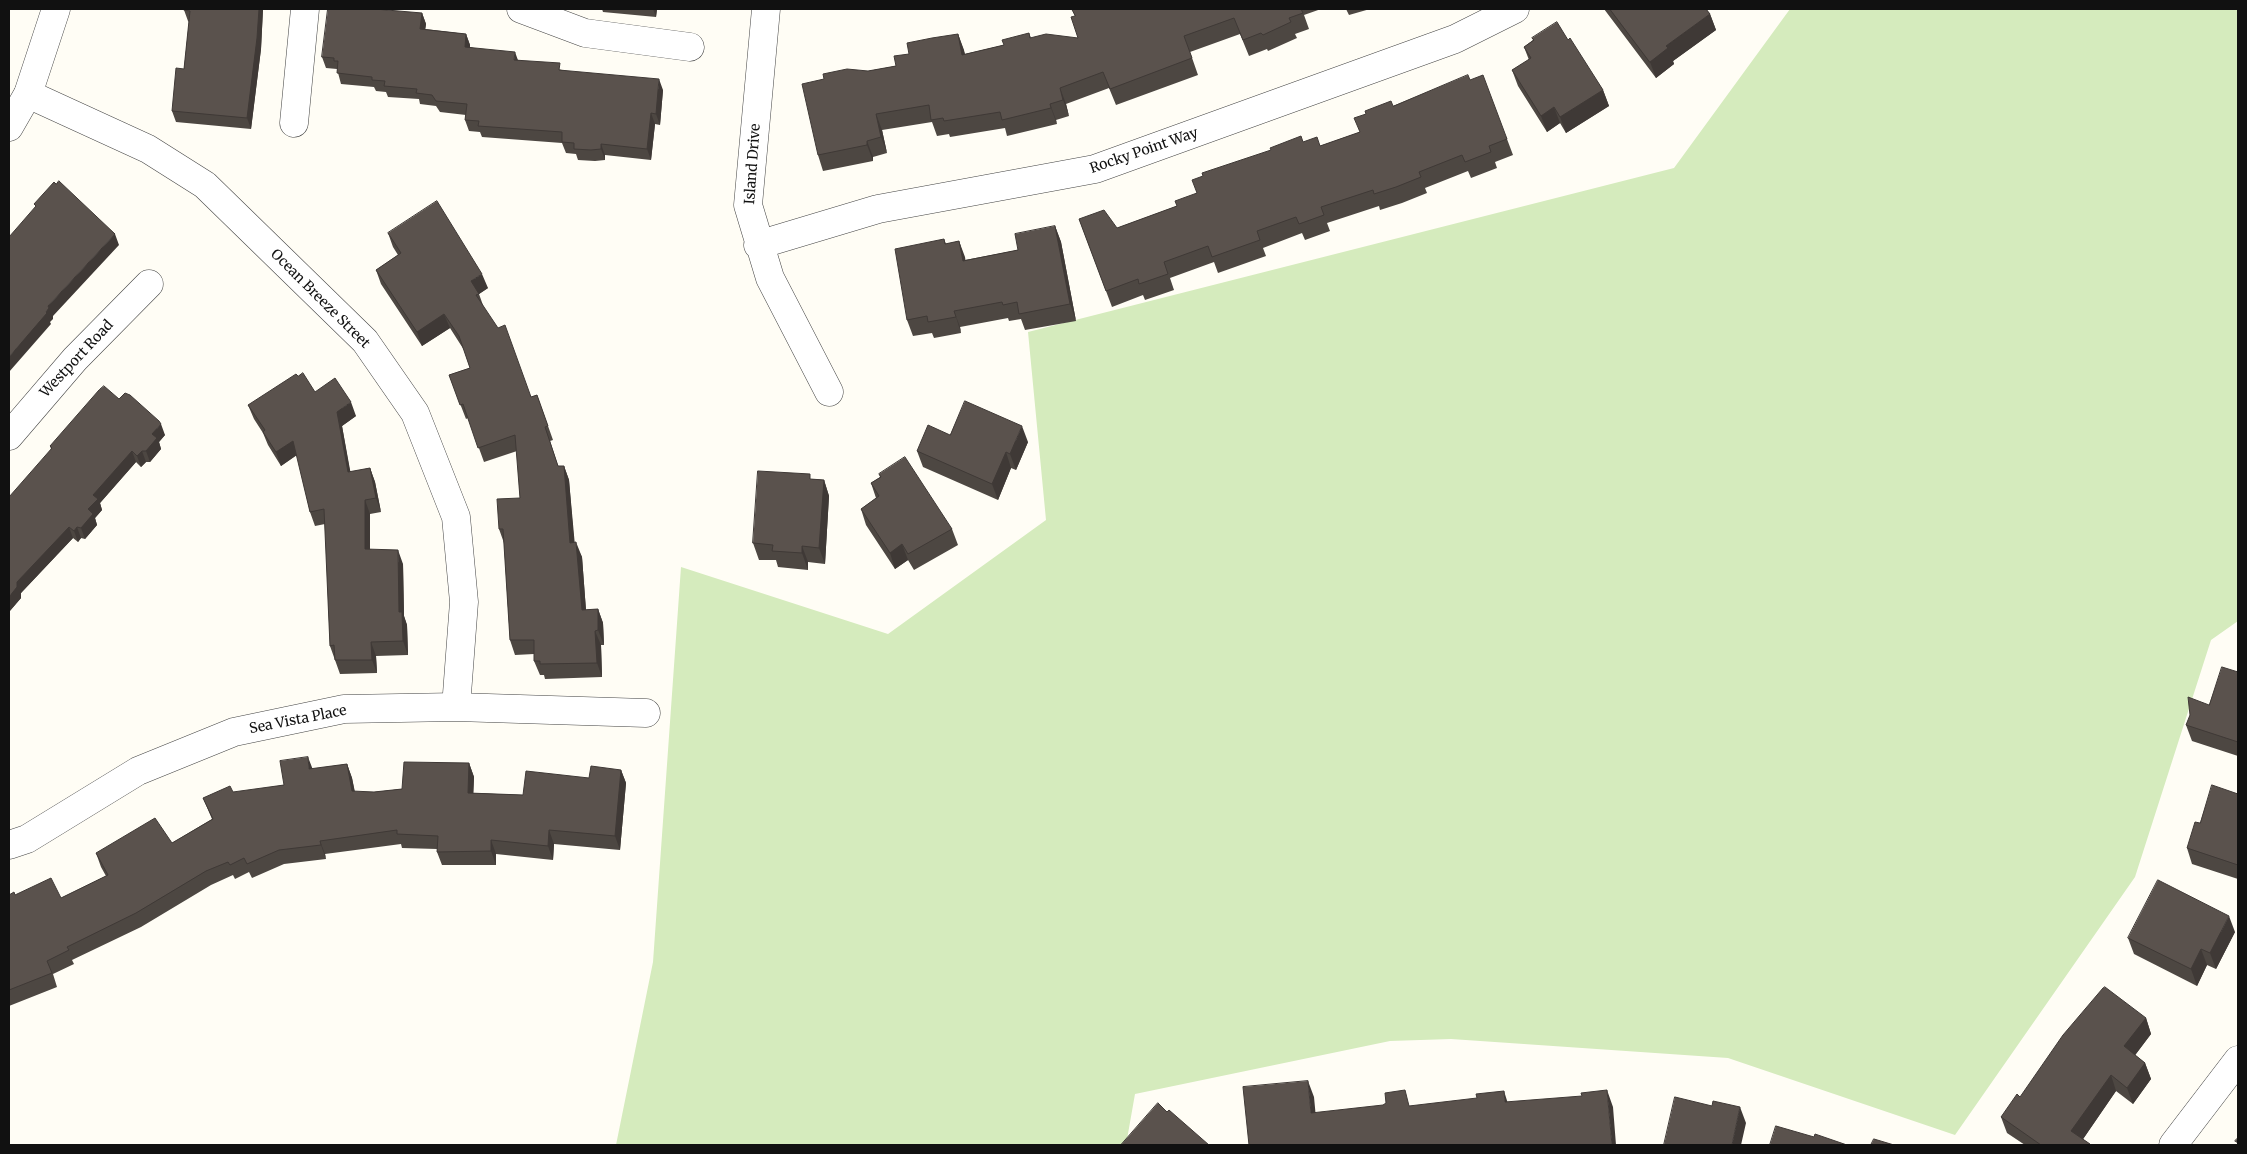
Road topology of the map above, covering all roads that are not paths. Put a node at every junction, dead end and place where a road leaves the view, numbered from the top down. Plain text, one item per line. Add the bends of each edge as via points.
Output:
1 (56, 9) edge
2 (304, 9) edge
3 (766, 9) edge
4 (1515, 9) edge
5 (528, 10) edge
6 (690, 47) dead end
7 (28, 94) junction
8 (294, 123) dead end
9 (9, 128) edge
10 (758, 245) junction
11 (148, 284) dead end
12 (828, 392) dead end
13 (9, 436) edge
14 (456, 707) junction
15 (646, 713) dead end
16 (9, 845) edge
17 (2238, 1060) edge
18 (2173, 1145) edge

1 - 7 street
2 - 8 street
3 - 10 street, Island Drive via 748,205
4 - 10 street, Rocky Point Way via 1455,39 1095,169 878,208
5 - 6 street via 585,33
7 - 9 street
7 - 14 street, Ocean Breeze Street via 148,149 205,186 365,341 415,413 456,517 464,602
10 - 12 street, Island Drive via 770,278
11 - 13 street, Westport Road via 75,359
14 - 15 street, Sea Vista Place
14 - 16 street, Sea Vista Place via 344,709 234,732 138,771 27,839
17 - 18 street

